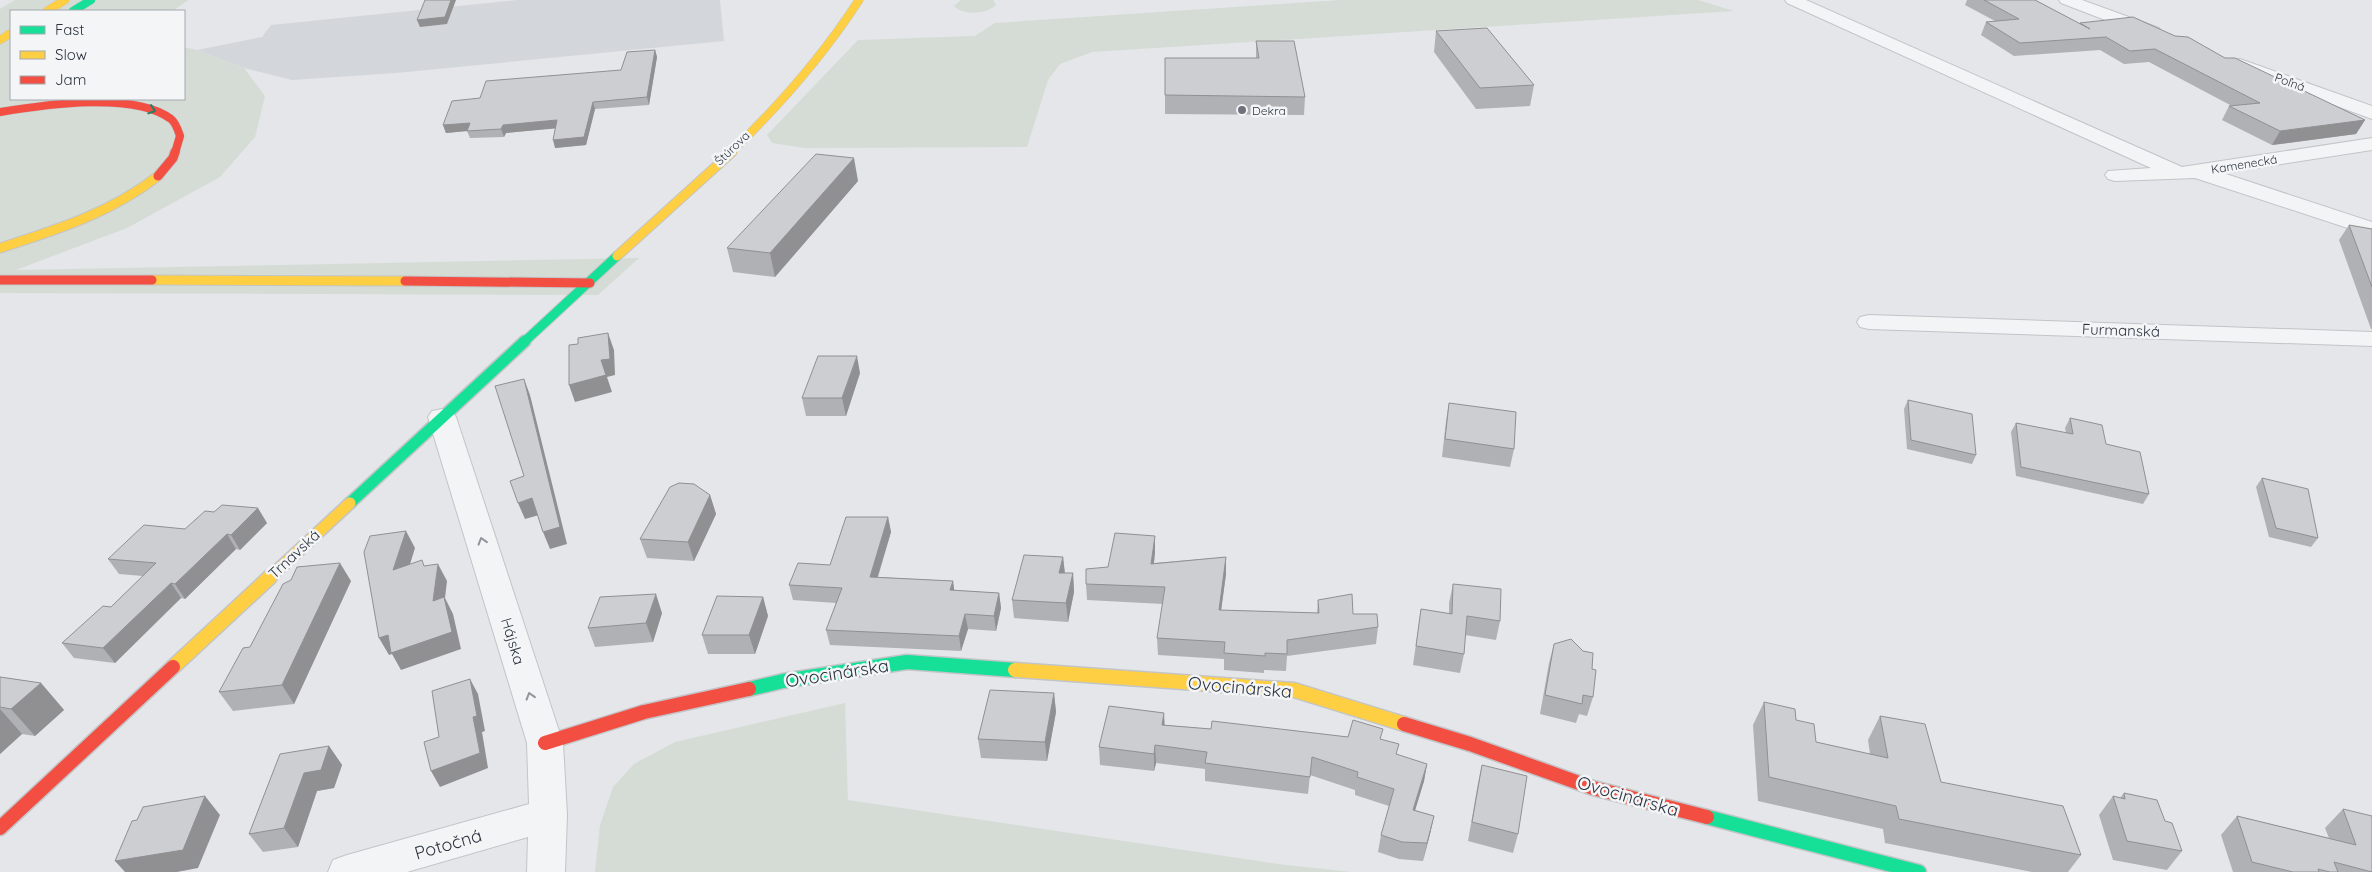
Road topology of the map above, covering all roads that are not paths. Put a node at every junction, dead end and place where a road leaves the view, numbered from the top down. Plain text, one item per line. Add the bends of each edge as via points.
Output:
1 (65, 0) edge
2 (91, 0) edge
3 (859, 0) edge
4 (1793, 0) edge
5 (2067, 0) edge
6 (49, 10) edge
7 (74, 10) edge
8 (2172, 39) edge
9 (2227, 59) edge
10 (0, 112) edge
11 (2372, 113) edge
12 (2372, 144) edge
13 (2188, 172) junction
14 (175, 173) dead end
15 (2115, 175) dead end
16 (2372, 229) edge
17 (0, 248) edge
18 (0, 252) edge
19 (0, 280) edge
20 (590, 283) junction
21 (1869, 322) dead end
22 (2372, 340) edge
23 (442, 417) junction
24 (545, 743) junction
25 (548, 815) junction
26 (0, 828) edge
27 (347, 872) edge
28 (546, 872) edge
29 (1919, 872) edge

1 - 6 main road
2 - 7 main road
3 - 20 main road, Štúrova via 804,77
4 - 13 street
5 - 8 street
9 - 11 street, Poľná
10 -> 17 main road via 70,103 143,107 173,121 180,131 180,144 164,170 128,197 72,223
12 - 13 street, Kamenecká
13 - 15 street, Kamenecká
13 - 16 street
14 - 18 main road via 110,214
19 - 20 main road via 555,280
20 - 23 main road, Trnavská
21 - 22 street, Furmanská
24 -> 23 street, Hájska
23 - 26 main road, Trnavská
24 - 25 street, Hájska
24 - 29 main road, Ovocinárska via 644,712 783,681 907,662 1294,690 1470,744 1593,788
25 - 27 street, Potočná
25 - 28 street, Hájska

